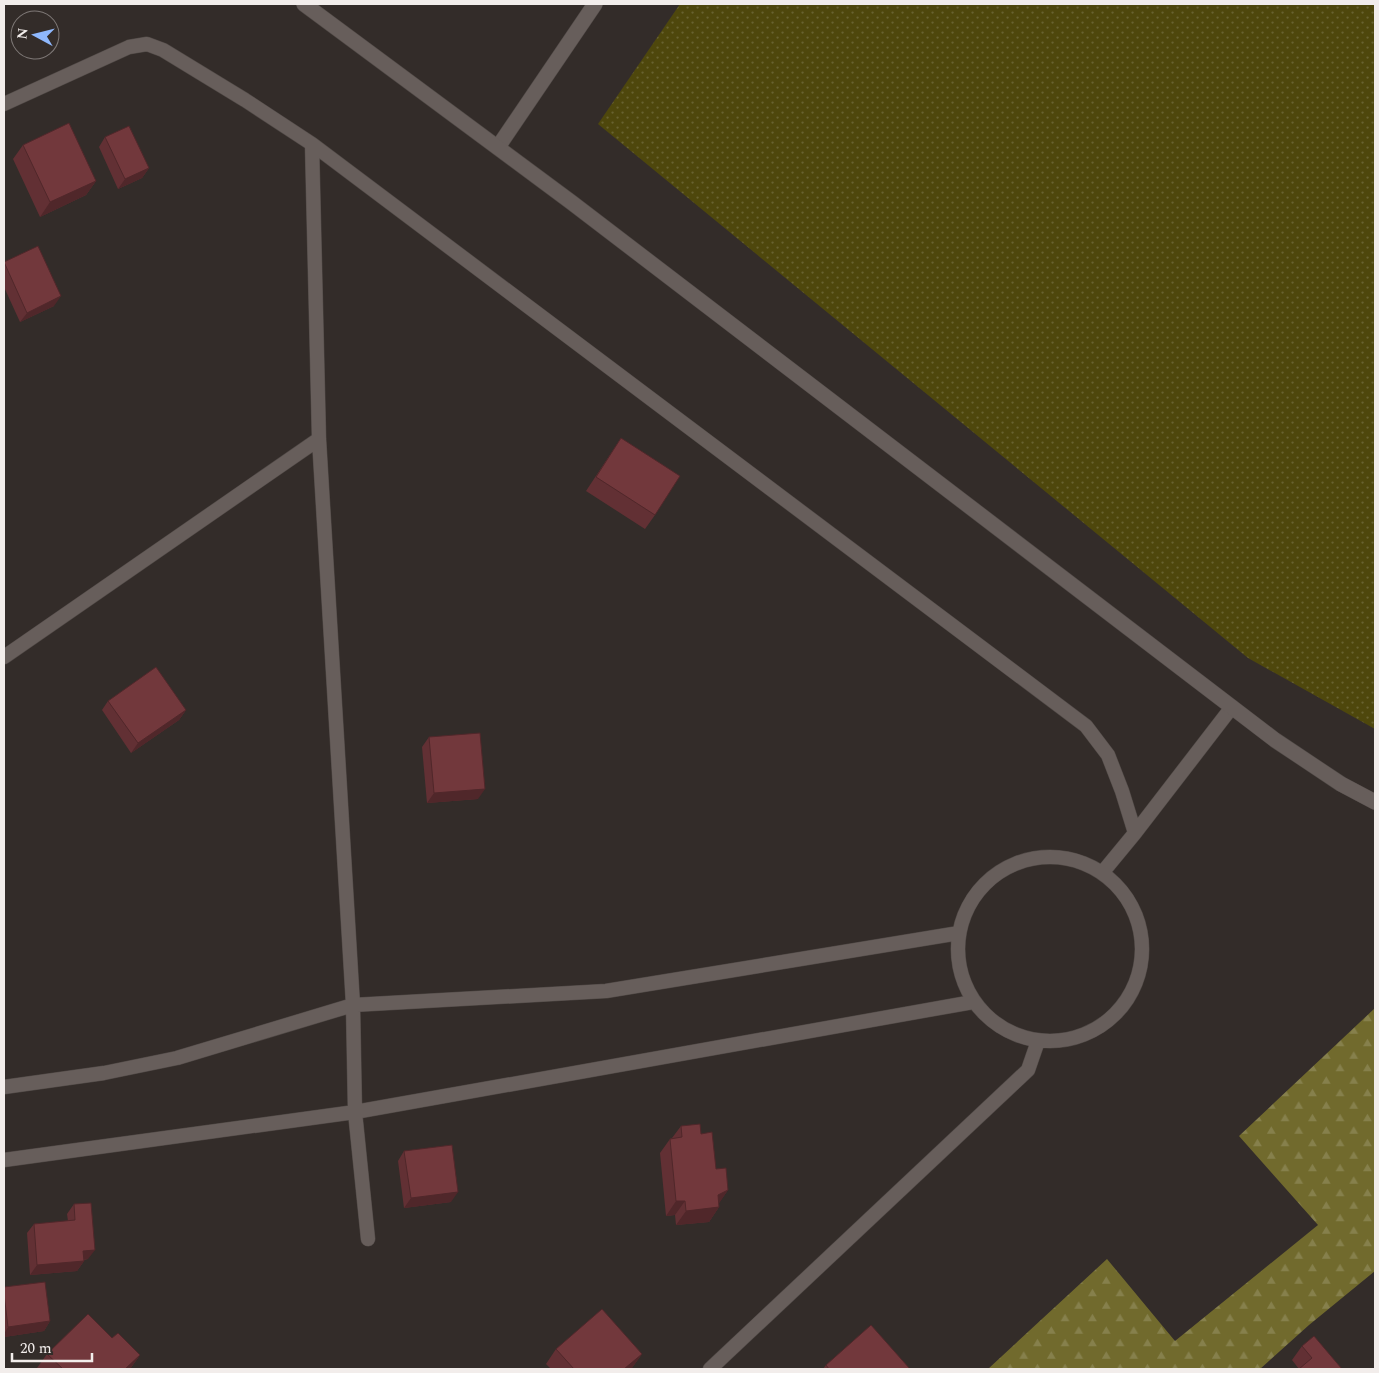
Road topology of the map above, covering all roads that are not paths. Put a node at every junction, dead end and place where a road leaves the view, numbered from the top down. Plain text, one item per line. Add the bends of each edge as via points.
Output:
1 (304, 4) edge
2 (595, 4) edge
3 (4, 104) edge
4 (312, 144) junction
5 (498, 146) junction
6 (319, 439) junction
7 (4, 657) edge
8 (1232, 707) junction
9 (1375, 802) edge
10 (1135, 833) junction
11 (1102, 873) junction
12 (959, 934) junction
13 (973, 1002) junction
14 (353, 1005) junction
15 (1038, 1041) junction
16 (4, 1087) edge
17 (355, 1112) junction
18 (4, 1160) edge
19 (368, 1239) dead end
20 (710, 1369) edge

1 - 5 street
2 - 5 street
3 - 4 lane via 129,47 147,44 163,50
4 - 6 lane
4 - 10 lane via 1086,726 1108,755
5 - 8 street
6 - 7 lane
6 - 14 lane
8 - 9 street via 1341,784
8 - 10 lane
10 - 11 lane
11 - 12 lane via 1084,863 1064,858 1024,860 1005,868 974,896 964,914
11 - 15 lane via 1117,885 1136,917 1141,935 1139,973 1122,1007 1093,1031 1057,1042
12 - 13 lane via 959,969
12 - 14 lane via 606,991
13 - 15 lane via 1002,1028 1019,1037
13 - 17 lane
14 - 16 lane via 177,1058 104,1073
14 - 17 lane
15 - 20 lane via 1028,1070
17 - 18 lane
17 - 19 lane

